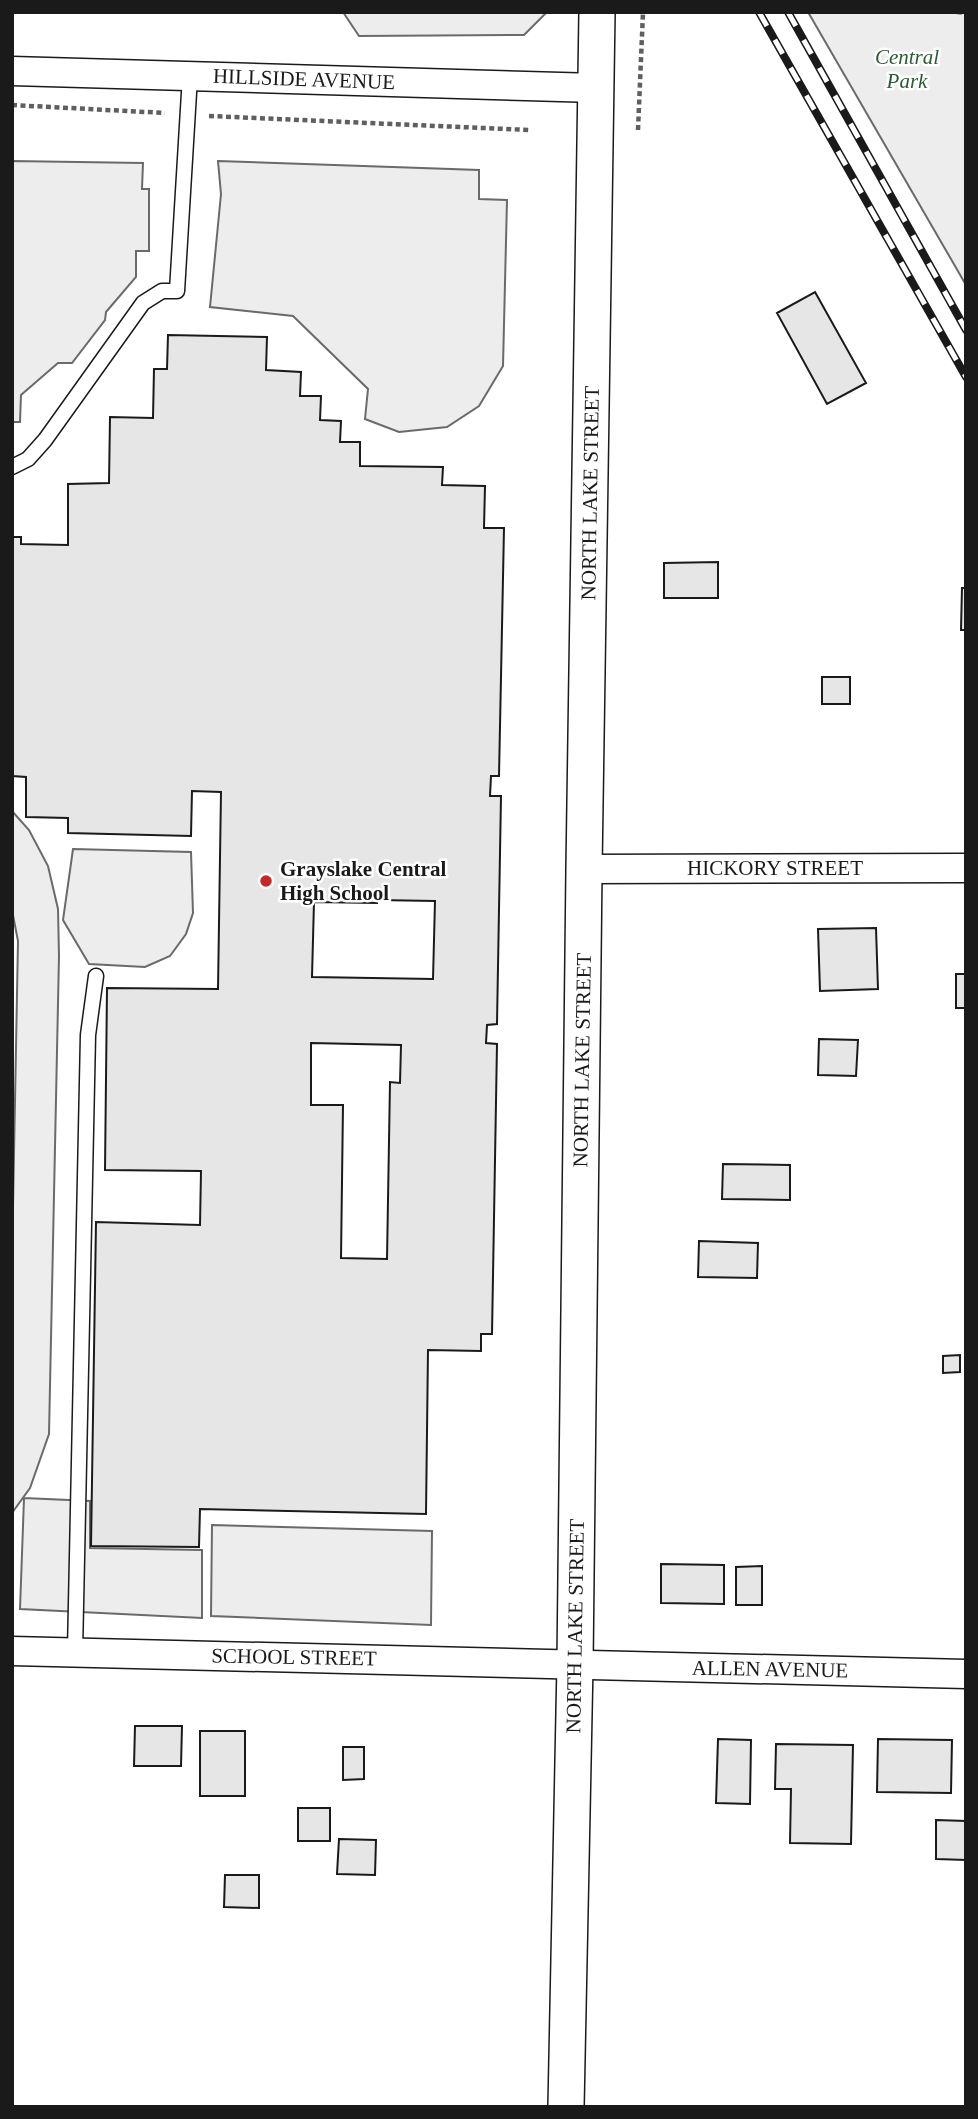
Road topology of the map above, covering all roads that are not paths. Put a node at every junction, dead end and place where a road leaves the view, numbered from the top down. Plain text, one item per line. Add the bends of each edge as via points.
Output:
1 (597, 12) edge
2 (12, 71) edge
3 (190, 76) junction
4 (597, 88) junction
5 (12, 467) edge
6 (966, 868) edge
7 (584, 869) junction
8 (96, 976) dead end
9 (12, 1651) edge
10 (75, 1652) junction
11 (575, 1664) junction
12 (966, 1674) edge
13 (566, 2107) edge

1 - 4 street, NORTH LAKE STREET
2 - 3 street, HILLSIDE AVENUE
3 - 4 street, HILLSIDE AVENUE
3 - 5 lane via 177,291 162,290 142,303 45,440 28,459
4 - 7 street, NORTH LAKE STREET
6 - 7 street, HICKORY STREET
7 - 11 street, NORTH LAKE STREET
8 - 10 lane via 88,1035
9 - 10 street, SCHOOL STREET
10 - 11 street, SCHOOL STREET
11 - 12 street, ALLEN AVENUE
11 - 13 street, NORTH LAKE STREET

